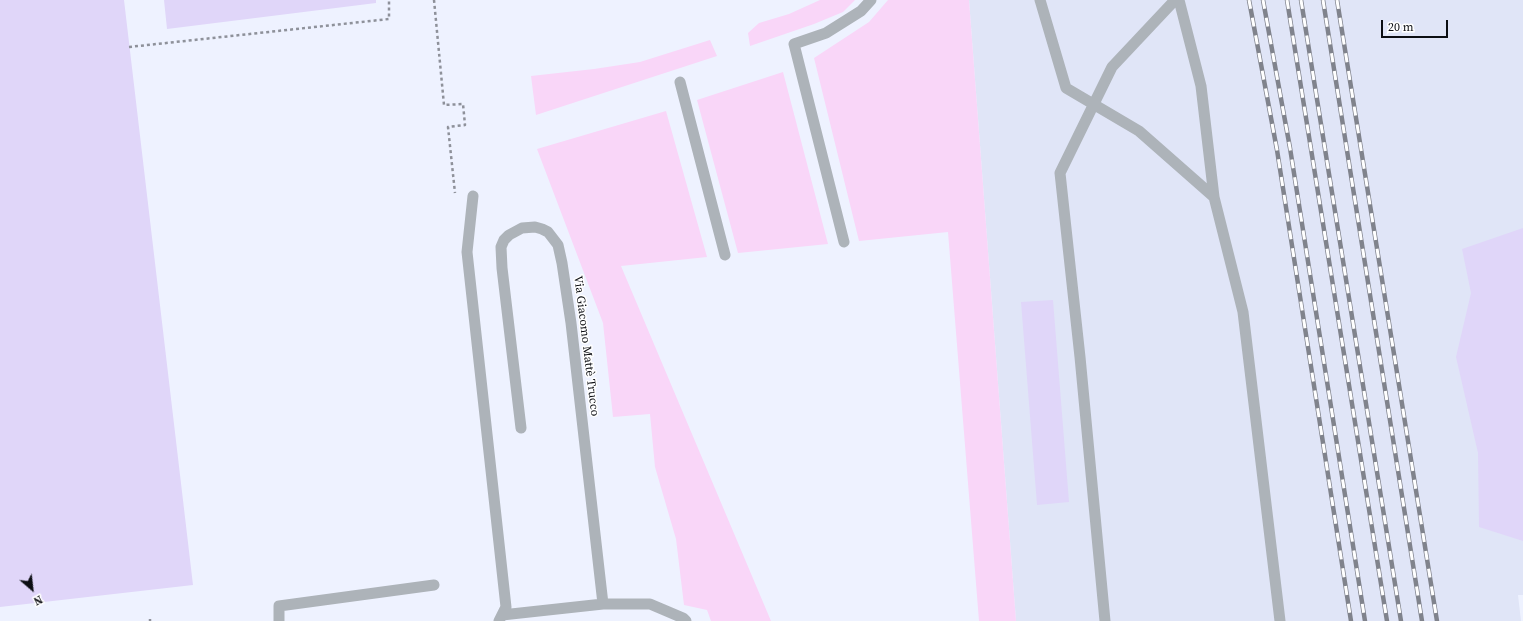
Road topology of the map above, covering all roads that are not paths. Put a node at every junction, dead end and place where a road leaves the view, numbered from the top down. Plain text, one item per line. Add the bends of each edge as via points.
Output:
1 (871, 0) edge
2 (1040, 0) edge
3 (1175, 0) edge
4 (1179, 0) edge
5 (680, 82) dead end
6 (1093, 104) junction
7 (473, 196) dead end
8 (1214, 196) junction
9 (844, 242) dead end
10 (725, 255) dead end
11 (521, 428) dead end
12 (434, 585) dead end
13 (603, 604) junction
14 (501, 618) edge
15 (280, 621) edge
16 (686, 621) edge
17 (1105, 621) edge
18 (1280, 621) edge

1 - 9 lane via 861,10 826,33 794,44
2 - 6 lane via 1066,88
3 - 6 lane via 1112,67
4 - 8 lane via 1201,86
5 - 10 lane
6 - 8 lane via 1140,131
6 - 17 lane via 1060,173
7 - 14 lane via 467,252 506,607
8 - 18 lane via 1243,312
11 - 13 lane, Via Giacomo Mattè Trucco via 501,247 504,240 515,231 535,227 548,232 554,239 562,263
12 - 15 lane via 279,606
13 - 14 lane
13 - 16 lane via 650,604

